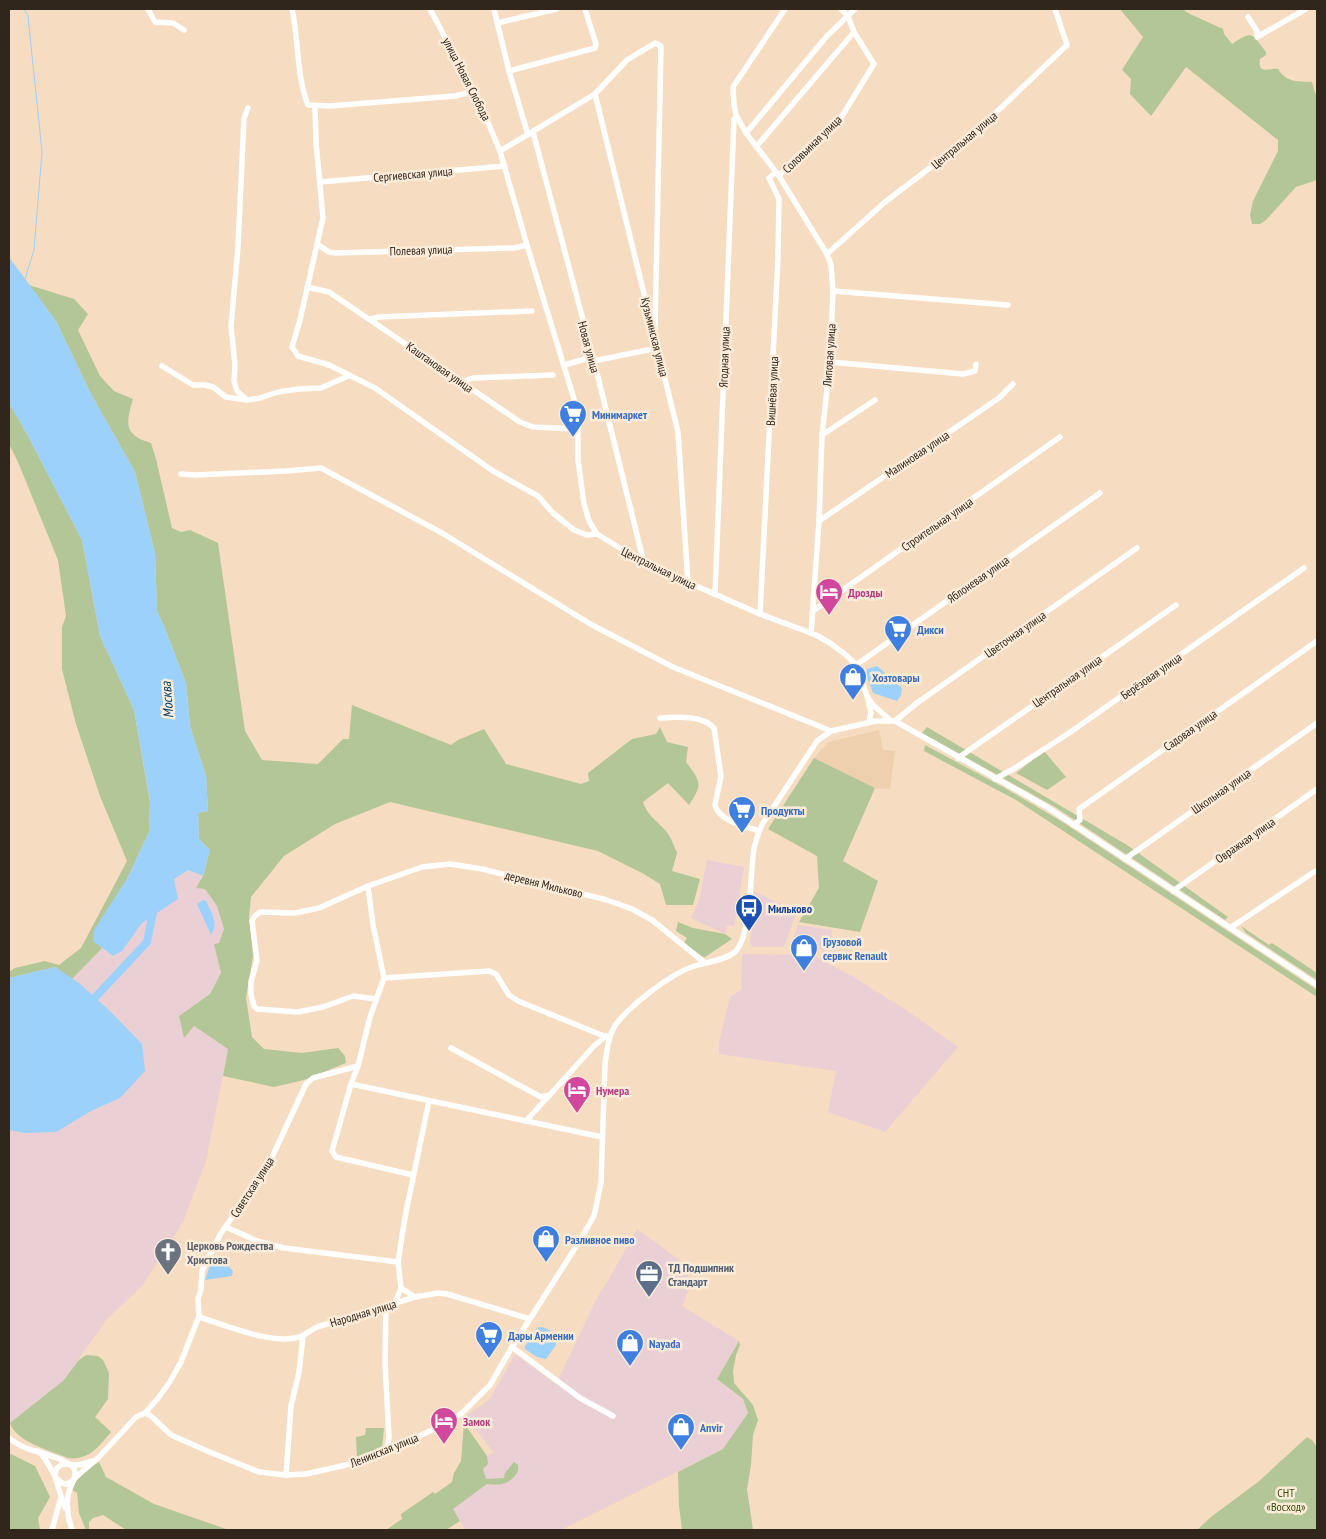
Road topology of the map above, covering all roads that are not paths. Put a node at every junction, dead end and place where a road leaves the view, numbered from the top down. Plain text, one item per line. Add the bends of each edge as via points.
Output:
1 (148, 9) edge
2 (292, 9) edge
3 (430, 9) edge
4 (494, 9) edge
5 (557, 9) edge
6 (585, 9) edge
7 (785, 9) edge
8 (841, 9) edge
9 (855, 9) edge
10 (1054, 9) edge
11 (1306, 9) edge
12 (848, 16) junction
13 (1248, 16) dead end
14 (498, 23) junction
15 (184, 30) dead end
16 (854, 32) junction
17 (509, 71) junction
18 (474, 91) junction
19 (595, 94) junction
20 (315, 106) junction
21 (248, 108) dead end
22 (734, 119) dead end
23 (746, 133) junction
24 (530, 134) junction
25 (756, 147) junction
26 (500, 151) junction
27 (505, 166) junction
28 (777, 175) junction
29 (320, 182) junction
30 (317, 244) junction
31 (526, 246) junction
32 (828, 254) junction
33 (307, 287) junction
34 (833, 291) junction
35 (1008, 304) dead end
36 (532, 312) dead end
37 (371, 319) junction
38 (655, 338) junction
39 (657, 348) junction
40 (592, 359) junction
41 (830, 362) junction
42 (976, 364) dead end
43 (565, 365) junction
44 (162, 366) dead end
45 (553, 375) dead end
46 (348, 376) junction
47 (462, 382) junction
48 (1013, 384) dead end
49 (246, 400) junction
50 (875, 400) dead end
51 (578, 429) junction
52 (822, 435) junction
53 (1060, 437) dead end
54 (181, 474) dead end
55 (1100, 492) dead end
56 (819, 521) junction
57 (597, 534) junction
58 (1137, 548) dead end
59 (644, 563) junction
60 (1304, 568) dead end
61 (688, 583) junction
62 (715, 594) junction
63 (1176, 605) dead end
64 (813, 611) junction
65 (760, 614) junction
66 (811, 633) junction
67 (1317, 641) edge
68 (856, 666) junction
69 (867, 696) junction
70 (660, 718) dead end
71 (892, 721) junction
72 (869, 722) junction
73 (1317, 723) edge
74 (831, 730) junction
75 (958, 758) junction
76 (995, 779) junction
77 (1317, 789) edge
78 (1073, 825) junction
79 (759, 831) junction
80 (1125, 859) junction
81 (1317, 870) edge
82 (368, 886) junction
83 (1173, 890) junction
84 (1230, 928) junction
85 (705, 963) junction
86 (384, 978) junction
87 (1317, 985) edge
88 (376, 998) junction
89 (611, 1034) junction
90 (604, 1036) junction
91 (451, 1048) dead end
92 (357, 1067) junction
93 (351, 1084) junction
94 (551, 1094) junction
95 (429, 1101) junction
96 (526, 1121) junction
97 (602, 1137) junction
98 (413, 1175) junction
99 (226, 1227) junction
100 (398, 1262) junction
101 (401, 1288) junction
102 (415, 1297) junction
103 (395, 1303) junction
104 (386, 1306) junction
105 (199, 1315) junction
106 (530, 1318) junction
107 (303, 1336) junction
108 (512, 1347) junction
109 (145, 1413) junction
110 (613, 1416) dead end
111 (9, 1438) edge
112 (38, 1451) junction
113 (386, 1451) junction
114 (95, 1460) junction
115 (68, 1464) junction
116 (286, 1476) junction
117 (55, 1477) junction
118 (73, 1481) junction
119 (61, 1495) junction
120 (69, 1521) junction
121 (52, 1530) edge
122 (72, 1530) edge

1 - 15 street via 155,22 173,23
2 - 20 street via 300,80 308,105
3 - 18 street, улица Новая Слобода
4 - 14 street, Новая улица
5 - 14 street
6 - 17 street via 596,44 593,50
7 - 23 street, Липовая улица via 733,87 736,115
8 - 12 street, Соловьиная улица
9 - 12 street
10 - 32 street, Центральная улица via 1067,45 985,123 885,202
11 - 13 street via 1257,37
12 - 16 street, Соловьиная улица
12 - 23 street via 826,36
14 - 17 street, Новая улица
16 - 25 street
16 - 28 street, Соловьиная улица via 874,64 842,116
17 - 24 street, Новая улица
18 - 20 street via 455,96
18 - 26 street, улица Новая Слобода
19 - 24 street
19 - 38 street, Кузьминская улица
19 - 38 street via 627,60 655,42 661,46
20 - 29 street
21 - 49 street via 244,118 231,326 234,380 237,391
22 - 62 street, Ягодная улица
23 - 25 street, Липовая улица
24 - 26 street
24 - 40 street, Новая улица
25 - 28 street, Липовая улица
26 - 27 street
27 - 29 street, Сергиевская улица
27 - 31 street
28 - 32 street, Липовая улица
28 - 65 street, Вишнёвая улица via 769,178 779,199 778,257
29 - 30 street via 323,218
30 - 31 street, Полевая улица via 335,253
30 - 33 street
31 - 43 street
32 - 34 street, Липовая улица
33 - 37 street, Каштановая улица via 329,292
33 - 46 street via 294,336 294,352
34 - 35 street
34 - 41 street, Липовая улица
36 - 37 street
37 - 47 street, Каштановая улица
38 - 39 street, Кузьминская улица
39 - 40 street
39 - 61 street, Кузьминская улица via 678,432
40 - 43 street
40 - 59 street, Новая улица
41 - 42 street via 963,374 975,371
41 - 52 street, Липовая улица
43 - 51 street
44 - 49 street via 194,385 205,385 226,396
45 - 47 street via 473,378
46 - 49 street via 321,388 298,388
46 - 57 street via 375,388 508,480 538,496 574,530
47 - 51 street, Каштановая улица via 526,425
48 - 56 street, Малиновая улица via 999,398
50 - 52 street
51 - 57 street via 584,504
52 - 56 street, Липовая улица
53 - 64 street, Строительная улица
54 - 74 street via 321,468 442,533 592,625 673,668
55 - 68 street, Яблоневая улица
56 - 64 street, Липовая улица
57 - 59 street, Центральная улица
58 - 71 street, Цветочная улица
59 - 61 street, Центральная улица
60 - 76 street, Берёзовая улица via 1069,733
61 - 62 street, Центральная улица
62 - 65 street, Центральная улица
63 - 75 street, Центральная улица
64 - 66 street, Липовая улица
65 - 66 street, Центральная улица
66 - 68 street, Центральная улица via 830,643
67 - 78 street, Садовая улица via 1079,809 1080,820
68 - 69 street, Центральная улица
69 - 71 street, Центральная улица
69 - 72 street via 871,712
70 - 79 street via 686,718 710,723 716,735 720,764 717,810 724,817
71 - 72 street
71 - 75 street, Центральная улица
72 - 74 street
73 - 80 street, Школьная улица
74 - 79 street, Ленинская улица via 817,741
75 - 76 street, Центральная улица
76 - 78 street, Центральная улица
77 - 83 street, Овражная улица
78 - 80 street, Центральная улица
79 - 85 street, Ленинская улица via 744,934 732,954
80 - 83 street, Центральная улица
81 - 84 street
82 - 85 street, деревня Мильково via 422,867 450,864 482,869 632,909 652,920
82 - 86 street
82 - 88 street, деревня Мильково via 311,910 256,914 252,921 257,960 251,994 258,1009 298,1012 353,996
83 - 84 street, Центральная улица
84 - 87 street, Центральная улица
85 - 89 street, Ленинская улица via 676,974 663,983 628,1012
86 - 88 street
86 - 90 street via 489,971 496,974 518,1001
88 - 92 street
89 - 90 street
89 - 97 street, Ленинская улица via 607,1047
90 - 94 street
91 - 94 street via 541,1097
92 - 93 street
92 - 99 street, Советская улица via 312,1078 306,1084 267,1168
93 - 95 street
93 - 98 street via 332,1151 336,1157
94 - 96 street
95 - 96 street
95 - 98 street
96 - 97 street
97 - 106 street, Ленинская улица via 601,1183 594,1216
98 - 100 street
99 - 100 street via 257,1241 284,1248
99 - 105 street, Советская улица via 202,1271
100 - 101 street
101 - 102 street
101 - 103 street
102 - 103 street, Народная улица
102 - 106 street, Народная улица via 446,1294
103 - 104 street, Народная улица
104 - 107 street, Народная улица via 317,1328
104 - 113 street via 389,1437
105 - 107 street, Народная улица via 284,1340
105 - 109 street via 181,1362
106 - 108 street, Ленинская улица
107 - 116 street via 291,1406
108 - 110 street via 580,1398
108 - 113 street, Ленинская улица via 490,1385 461,1414
109 - 114 street via 136,1417
109 - 116 street, Ленинская улица via 171,1435 259,1472
111 - 112 street
112 - 115 street
112 - 117 street via 46,1458
113 - 116 street, Ленинская улица via 346,1465
114 - 115 street via 81,1465
114 - 118 street
115 - 117 street via 58,1467
115 - 118 street via 76,1471
117 - 118 street via 63,1484
117 - 119 street
118 - 120 street via 67,1498
119 - 120 street
119 - 121 street
120 - 122 street

